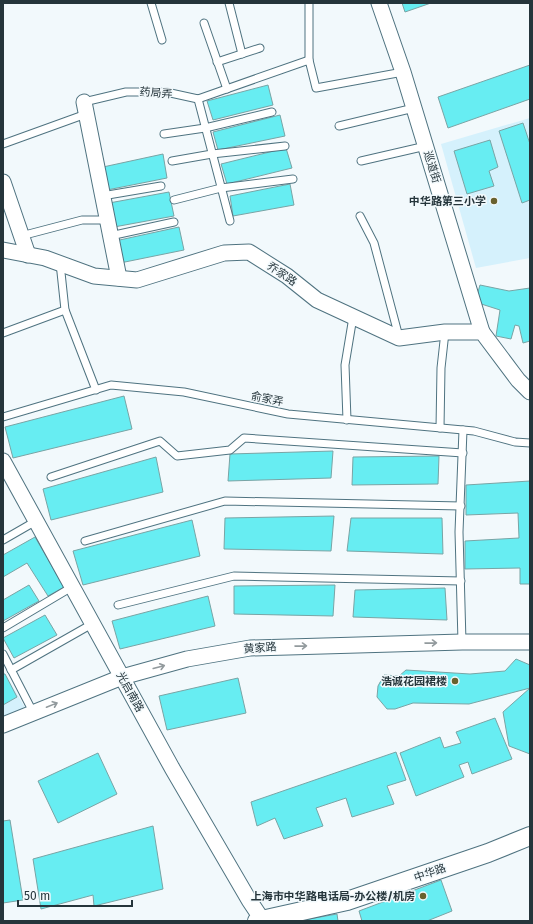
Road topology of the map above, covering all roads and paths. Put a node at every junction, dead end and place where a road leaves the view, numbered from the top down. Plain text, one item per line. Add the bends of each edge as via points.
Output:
1 (152, 3) edge
2 (229, 3) edge
3 (310, 3) edge
4 (378, 3) edge
5 (204, 23) dead end
6 (162, 40) dead end
7 (260, 48) dead end
8 (242, 54) junction
9 (309, 60) junction
10 (217, 62) junction
11 (403, 72) junction
12 (226, 89) junction
13 (198, 99) junction
14 (85, 108) junction
15 (414, 108) junction
16 (272, 112) dead end
17 (339, 126) dead end
18 (205, 128) junction
19 (164, 134) dead end
20 (3, 144) edge
21 (285, 146) dead end
22 (426, 146) junction
23 (212, 154) junction
24 (172, 161) dead end
25 (361, 161) dead end
26 (293, 179) dead end
27 (3, 182) edge
28 (161, 186) dead end
29 (221, 188) junction
30 (102, 196) junction
31 (174, 200) dead end
32 (360, 216) dead end
33 (107, 220) junction
34 (230, 221) dead end
35 (174, 222) dead end
36 (22, 236) junction
37 (110, 236) junction
38 (3, 250) edge
39 (28, 255) junction
40 (60, 263) junction
41 (119, 278) junction
42 (65, 310) junction
43 (353, 317) junction
44 (445, 332) junction
45 (482, 332) junction
46 (3, 333) edge
47 (399, 338) junction
48 (96, 390) junction
49 (530, 392) edge
50 (3, 416) edge
51 (347, 420) junction
52 (440, 428) junction
53 (463, 430) junction
54 (530, 443) edge
55 (462, 453) junction
56 (4, 465) edge
57 (51, 478) dead end
58 (461, 506) junction
59 (36, 521) junction
60 (3, 540) edge
61 (85, 541) dead end
62 (461, 581) junction
63 (72, 587) junction
64 (118, 605) dead end
65 (92, 624) junction
66 (3, 628) edge
67 (462, 642) junction
68 (530, 642) edge
69 (3, 654) edge
70 (11, 670) junction
71 (122, 677) junction
72 (33, 712) junction
73 (3, 725) edge
74 (530, 836) edge
75 (261, 921) edge

1 - 6 lane
2 - 8 lane
3 - 9 lane
4 - 11 street, 巡道街
5 - 10 lane
7 - 8 lane
8 - 10 lane
9 - 11 lane via 316,88
9 - 12 lane
10 - 12 lane
11 - 15 street, 巡道街
12 - 13 lane
13 - 14 lane, 药局弄 via 166,92 126,92
13 - 18 lane
14 - 20 lane, 药局弄
14 - 30 street
15 - 17 lane
15 - 22 street, 巡道街
16 - 18 lane
18 - 19 lane
18 - 23 lane
21 - 23 lane
22 - 25 lane
22 - 45 street, 巡道街
23 - 24 lane
23 - 29 lane
26 - 29 lane
27 - 36 street
28 - 30 lane
29 - 31 lane
29 - 34 lane
30 - 33 street
32 - 47 lane via 374,243
33 - 36 lane via 82,220
33 - 37 street
35 - 37 lane
36 - 39 street
37 - 41 street
38 - 39 street, 乔家路
39 - 40 street, 乔家路
40 - 41 street, 乔家路 via 94,276
40 - 42 lane
41 - 43 street, 乔家路 via 137,280 224,253 249,252 287,276 317,300
42 - 46 lane
42 - 48 lane
43 - 47 street, 乔家路
43 - 51 lane via 345,365
44 - 45 street
44 - 47 street
44 - 52 lane via 441,368
45 - 49 street
48 - 50 lane, 俞家弄
48 - 51 lane, 俞家弄 via 111,386 184,392 288,414
51 - 52 lane, 俞家弄
52 - 53 lane, 俞家弄
53 - 54 lane, 俞家弄
53 - 55 lane
55 - 57 lane via 244,438 230,450 177,456 160,441
55 - 58 lane
56 - 59 street, 光启南路
58 - 61 lane via 225,501
58 - 62 lane
59 - 60 lane
59 - 63 street, 光启南路
62 - 64 lane via 234,576
62 - 67 lane
63 - 65 street, 光启南路
63 - 66 lane
65 - 70 lane
65 - 71 street, 光启南路
67 - 68 street, 黄家路
71 -> 67 street, 黄家路 via 187,659 250,648
69 - 70 lane
70 - 72 lane
72 -> 71 street, 黄家路
71 - 75 street, 光启南路
72 - 73 street, 黄家路
74 - 75 street, 中华路 via 488,854 348,901

